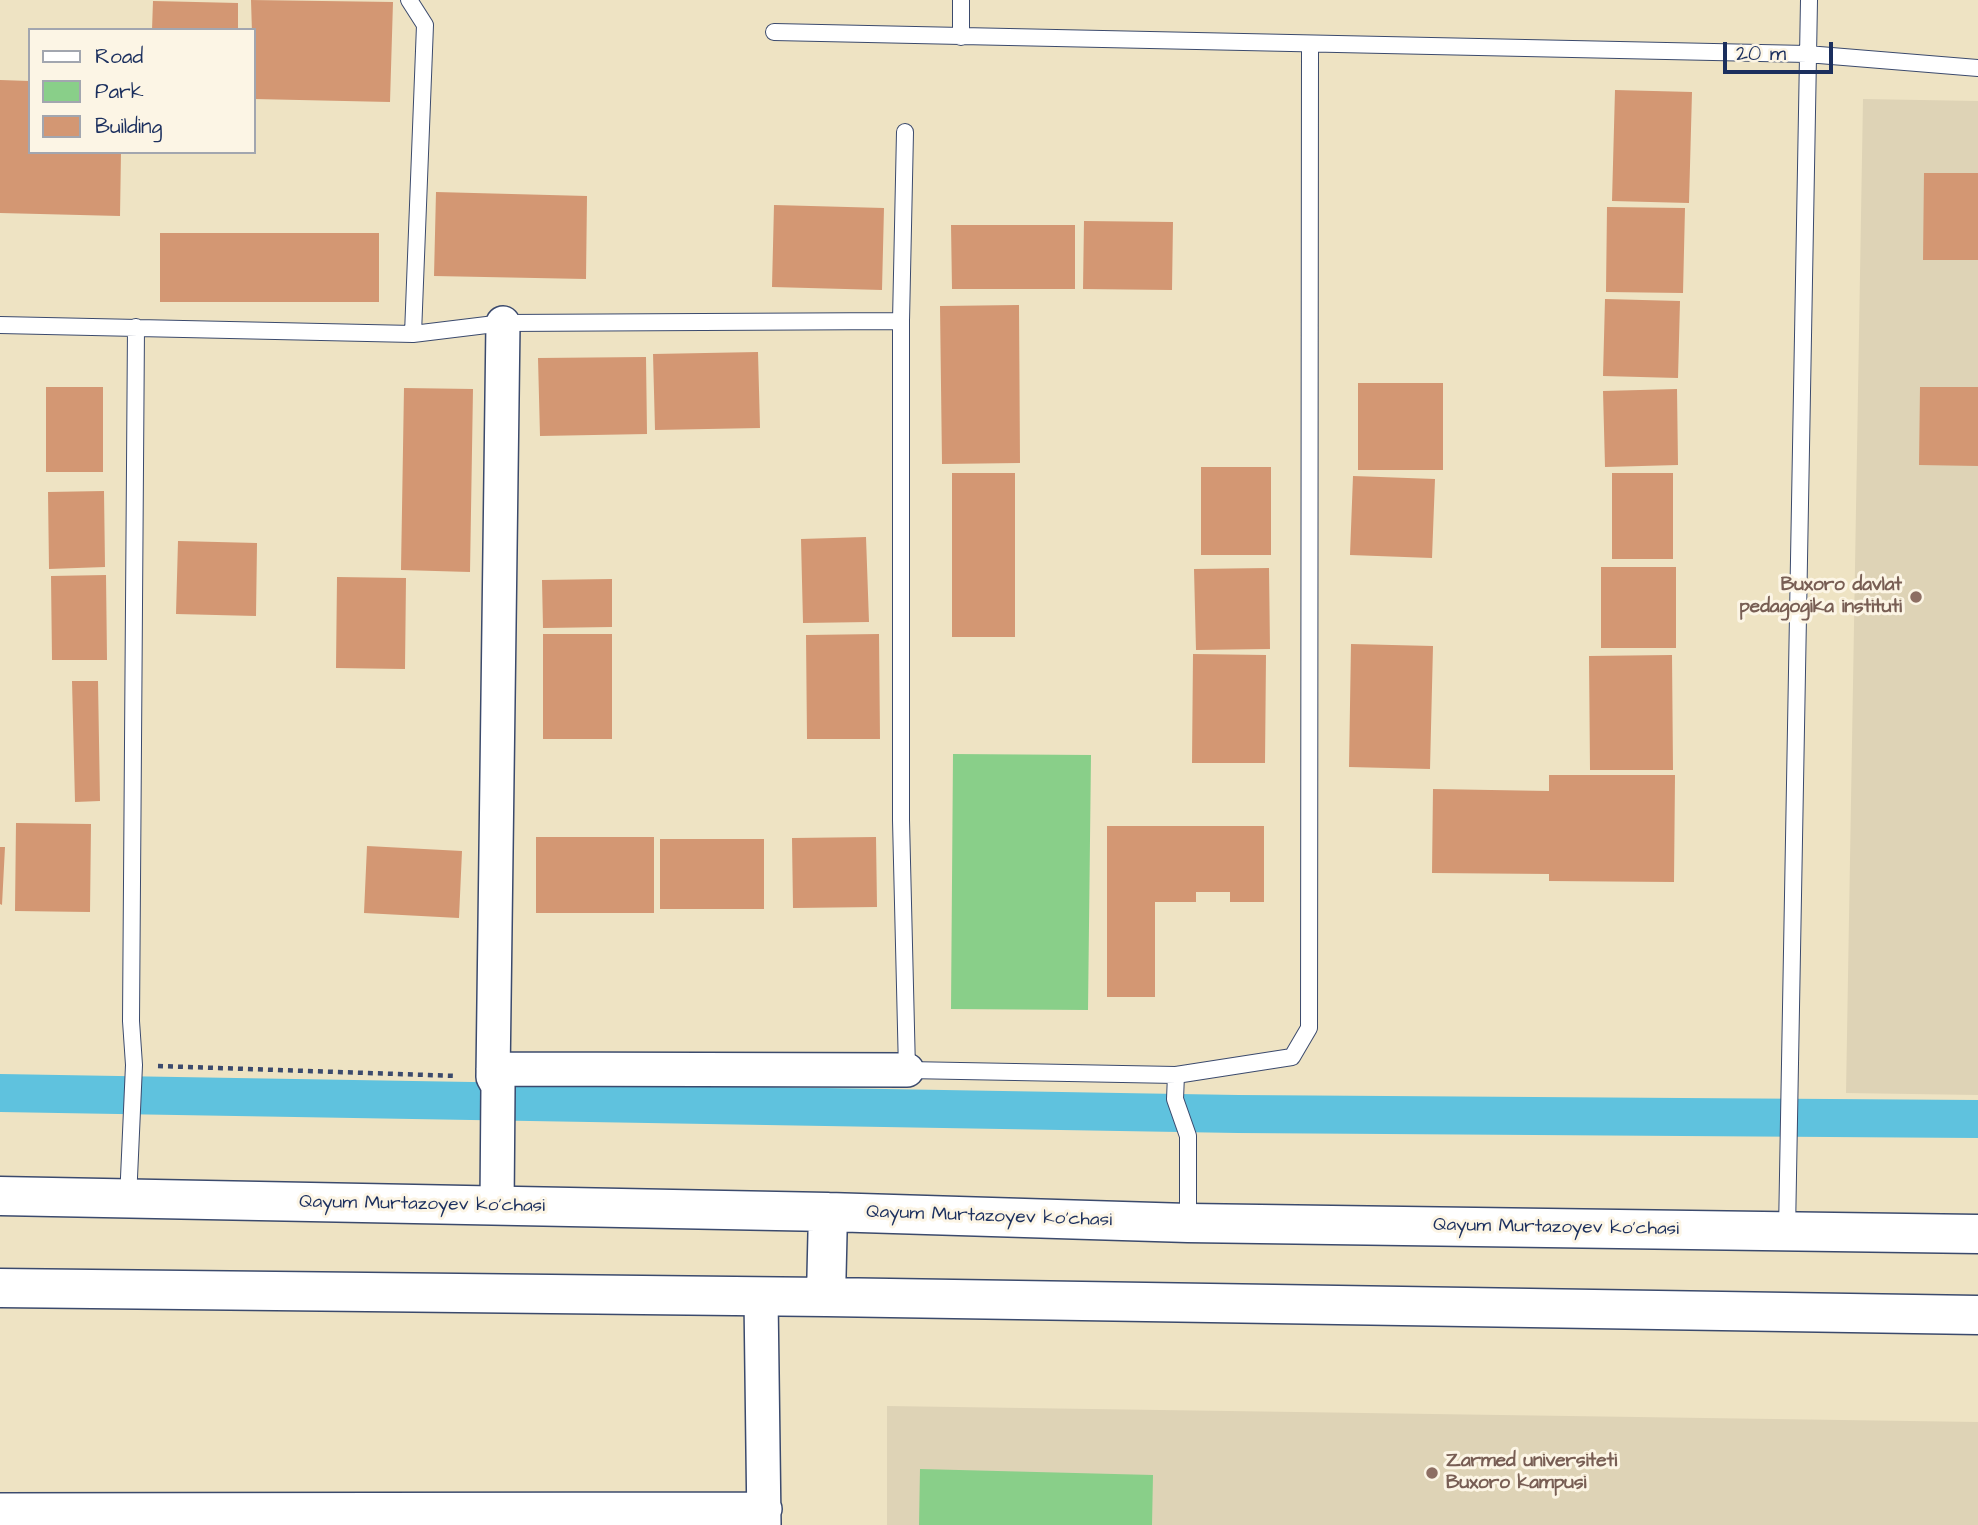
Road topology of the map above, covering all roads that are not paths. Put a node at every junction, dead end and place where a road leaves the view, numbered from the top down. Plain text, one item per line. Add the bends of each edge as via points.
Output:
1 (409, 0) edge
2 (961, 0) edge
3 (1809, 0) edge
4 (774, 32) dead end
5 (961, 37) junction
6 (1310, 45) junction
7 (1807, 54) junction
8 (1978, 68) edge
9 (905, 132) dead end
10 (901, 321) junction
11 (503, 323) junction
12 (0, 325) edge
13 (136, 327) junction
14 (413, 334) junction
15 (907, 1070) junction
16 (1175, 1075) junction
17 (495, 1077) junction
18 (0, 1196) edge
19 (128, 1200) junction
20 (497, 1207) junction
21 (828, 1212) junction
22 (1788, 1214) junction
23 (1188, 1223) junction
24 (1978, 1234) edge
25 (0, 1289) edge
26 (761, 1297) junction
27 (826, 1297) junction
28 (1978, 1315) edge
29 (0, 1510) edge
30 (764, 1517) edge

1 - 14 lane via 425,25
2 - 5 lane
3 - 7 lane
4 - 5 lane
5 - 6 lane
6 - 7 lane
6 - 16 lane via 1309,1028 1292,1057
7 - 8 lane
7 - 22 lane
9 - 10 lane
10 - 11 lane
10 - 15 lane via 901,820
11 - 14 lane
11 - 17 street
12 - 13 lane
13 - 14 lane
13 - 19 lane via 134,1065
15 - 16 lane
15 - 17 street
16 - 23 lane via 1175,1099 1188,1136
17 - 20 street
18 - 19 street, Qayum Murtazoyev ko'chasi
19 - 20 street, Qayum Murtazoyev ko'chasi
20 - 21 street, Qayum Murtazoyev ko'chasi
21 - 23 street, Qayum Murtazoyev ko'chasi
21 - 27 street
22 - 23 street, Qayum Murtazoyev ko'chasi
22 - 24 street, Qayum Murtazoyev ko'chasi
25 - 26 street
26 - 27 street
26 - 30 street
27 - 28 street
29 - 30 street

